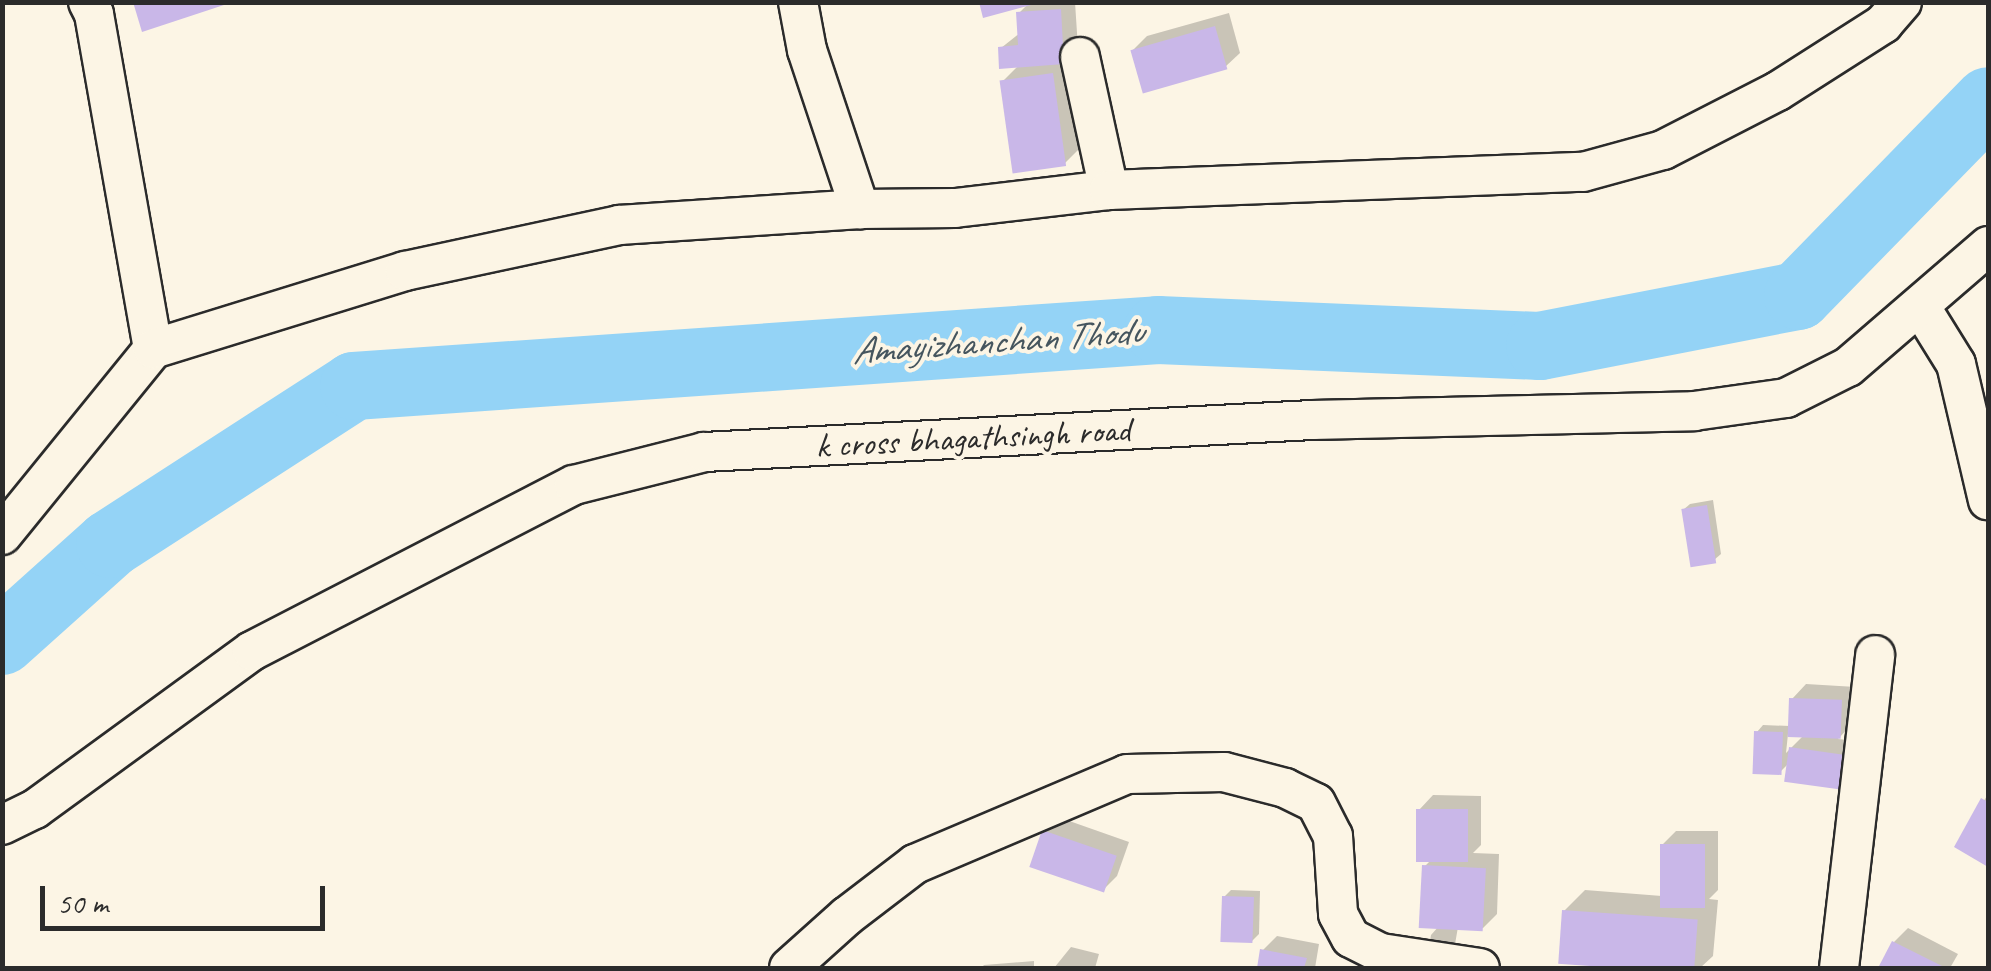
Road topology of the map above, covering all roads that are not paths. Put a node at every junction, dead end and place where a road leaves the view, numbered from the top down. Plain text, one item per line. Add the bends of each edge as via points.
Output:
1 (88, 2) edge
2 (798, 2) edge
3 (1902, 2) edge
4 (1080, 57) dead end
5 (1109, 190) junction
6 (860, 210) junction
7 (1988, 246) edge
8 (1920, 306) junction
9 (153, 349) junction
10 (1988, 500) edge
11 (2, 535) edge
12 (1875, 655) dead end
13 (2, 825) edge
14 (1395, 962) edge
15 (789, 968) edge
16 (1480, 968) edge
17 (1839, 968) edge

1 - 9 street
2 - 6 street via 807,50
3 - 5 street via 1883,24 1778,91 1663,150 1583,172
4 - 5 street
5 - 6 street via 955,208
6 - 9 street via 618,225 405,270
7 - 8 street, k cross bhagathsingh road
8 - 10 street via 1956,364
8 - 13 street, k cross bhagathsingh road via 1848,367 1786,398 1694,412 1312,420 704,452 574,486 252,651 34,809
9 - 11 street
12 - 17 street
14 - 15 street via 1351,938 1338,914 1333,836 1316,804 1224,772 1127,774 915,864
14 - 16 street

